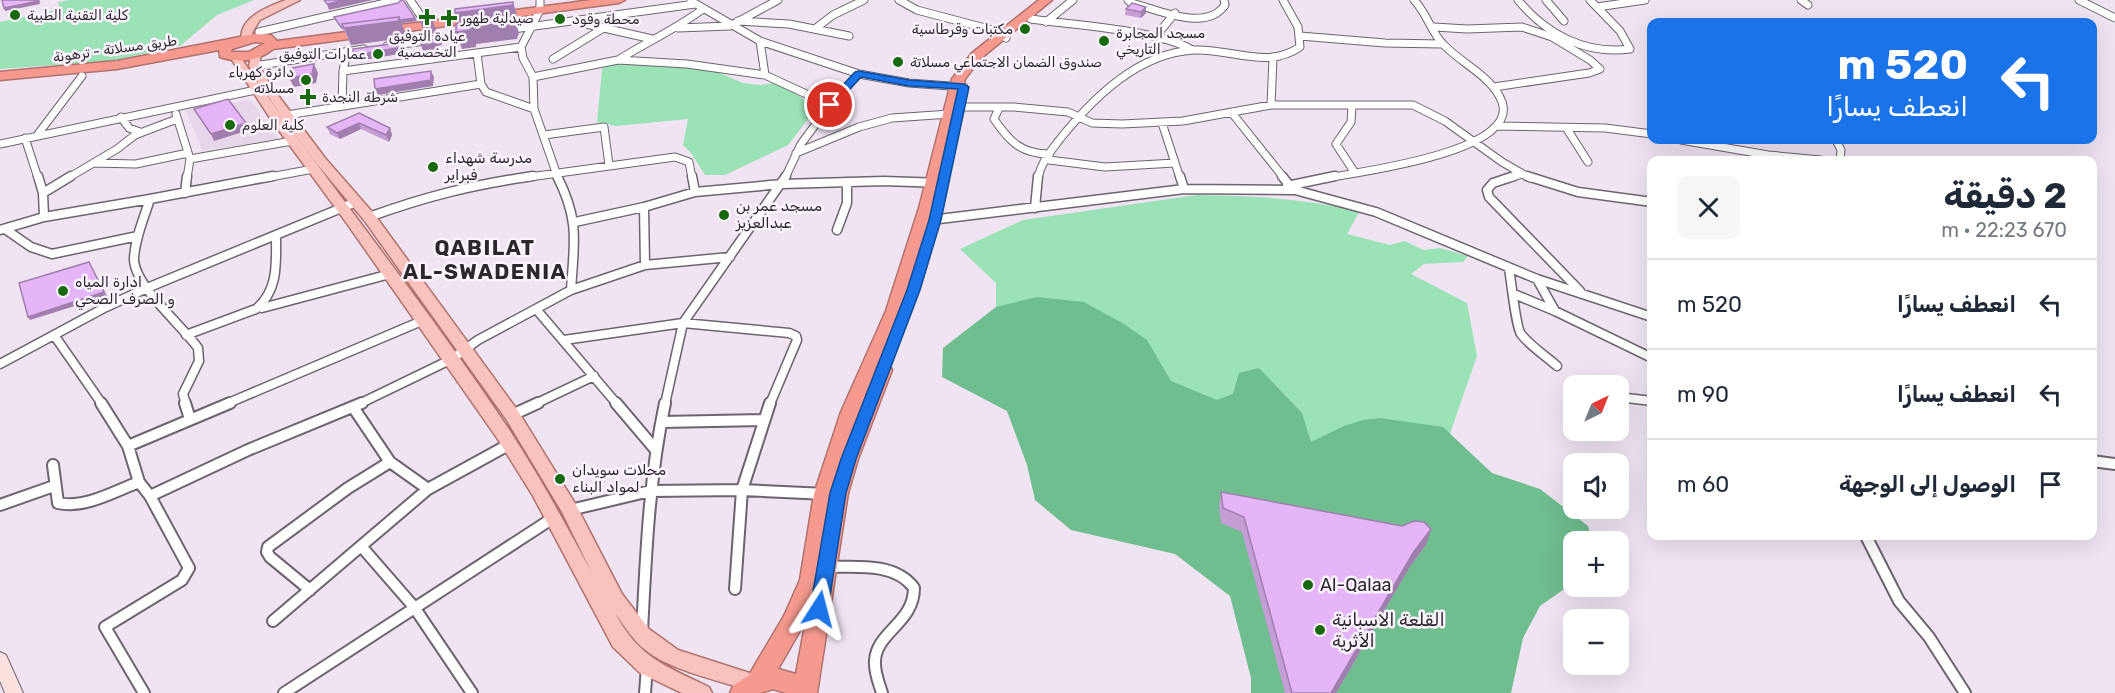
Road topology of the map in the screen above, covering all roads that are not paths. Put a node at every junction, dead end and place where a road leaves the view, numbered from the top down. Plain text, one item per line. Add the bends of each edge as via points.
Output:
1 (295, 0) edge
2 (304, 0) edge
3 (398, 0) edge
4 (410, 0) edge
5 (597, 0) edge
6 (619, 0) edge
7 (778, 0) edge
8 (864, 0) edge
9 (899, 0) edge
10 (1046, 0) edge
11 (1054, 0) edge
12 (1073, 0) edge
13 (1128, 0) edge
14 (1224, 0) edge
15 (1284, 0) edge
16 (1414, 0) edge
17 (1518, 0) edge
18 (1546, 0) edge
19 (1590, 0) edge
20 (1645, 0) edge
21 (1801, 0) edge
22 (2079, 0) edge
23 (692, 2) edge
24 (1808, 5) dead end
25 (540, 6) edge
26 (1597, 7) junction
27 (703, 9) junction
28 (1175, 13) junction
29 (2115, 18) edge
30 (576, 21) junction
31 (738, 21) junction
32 (1039, 21) junction
33 (1564, 21) dead end
34 (425, 22) junction
35 (533, 26) junction
36 (730, 26) junction
37 (1434, 27) junction
38 (602, 28) junction
39 (678, 28) junction
40 (816, 28) junction
41 (502, 31) edge
42 (481, 34) edge
43 (849, 36) dead end
44 (1005, 36) junction
45 (1156, 36) junction
46 (1300, 36) junction
47 (449, 38) junction
48 (246, 39) junction
49 (266, 39) junction
50 (652, 39) junction
51 (760, 41) junction
52 (1442, 44) junction
53 (381, 47) edge
54 (370, 48) edge
55 (521, 48) junction
56 (1192, 50) junction
57 (347, 51) junction
58 (230, 52) junction
59 (477, 54) junction
60 (448, 58) junction
61 (1273, 58) junction
62 (553, 59) dead end
63 (255, 60) junction
64 (618, 60) junction
65 (343, 71) junction
66 (859, 74) junction
67 (765, 75) junction
68 (0, 76) edge
69 (82, 76) junction
70 (533, 77) junction
71 (0, 82) edge
72 (481, 84) junction
73 (960, 86) junction
74 (1494, 87) junction
75 (256, 90) junction
76 (830, 105) junction
77 (1271, 105) junction
78 (174, 106) junction
79 (342, 106) junction
80 (1352, 106) junction
81 (999, 108) junction
82 (534, 109) junction
83 (955, 110) junction
84 (314, 111) junction
85 (1232, 113) junction
86 (1080, 116) junction
87 (121, 117) junction
88 (177, 118) junction
89 (1162, 123) junction
90 (1497, 126) junction
91 (291, 127) junction
92 (1567, 129) junction
93 (140, 132) junction
94 (1647, 133) edge
95 (38, 134) junction
96 (544, 135) junction
97 (24, 138) junction
98 (1476, 142) junction
99 (0, 144) edge
100 (1705, 144) edge
101 (796, 153) junction
102 (1049, 154) junction
103 (189, 156) junction
104 (1779, 156) edge
105 (1588, 162) dead end
106 (94, 163) junction
107 (1175, 163) junction
108 (626, 164) junction
109 (609, 165) junction
110 (313, 169) junction
111 (555, 172) junction
112 (1355, 174) junction
113 (1522, 174) junction
114 (625, 176) dead end
115 (847, 182) junction
116 (937, 183) junction
117 (782, 184) junction
118 (1290, 186) junction
119 (1184, 189) junction
120 (1273, 189) junction
121 (695, 192) junction
122 (43, 193) junction
123 (185, 193) junction
124 (150, 199) junction
125 (1647, 201) edge
126 (349, 205) junction
127 (644, 207) junction
128 (1035, 208) junction
129 (44, 217) junction
130 (369, 217) junction
131 (929, 220) junction
132 (575, 222) junction
133 (2, 230) edge
134 (837, 230) dead end
135 (276, 235) junction
136 (138, 236) junction
137 (730, 257) junction
138 (645, 265) junction
139 (1509, 268) junction
140 (390, 274) junction
141 (1537, 279) junction
142 (147, 288) junction
143 (571, 291) junction
144 (1581, 292) junction
145 (1514, 294) junction
146 (256, 309) junction
147 (536, 309) junction
148 (1555, 310) junction
149 (1647, 315) edge
150 (424, 320) junction
151 (683, 323) junction
152 (186, 334) junction
153 (54, 335) junction
154 (564, 340) junction
155 (458, 355) junction
156 (1647, 356) edge
157 (0, 364) edge
158 (1557, 366) dead end
159 (594, 376) junction
160 (1629, 399) edge
161 (1647, 401) edge
162 (353, 407) junction
163 (512, 415) junction
164 (190, 419) junction
165 (763, 420) junction
166 (662, 422) junction
167 (510, 444) junction
168 (128, 446) junction
169 (655, 449) junction
170 (390, 462) junction
171 (2097, 462) edge
172 (2115, 464) edge
173 (53, 465) dead end
174 (139, 482) junction
175 (54, 486) junction
176 (428, 489) junction
177 (742, 490) junction
178 (650, 491) junction
179 (831, 493) junction
180 (150, 496) junction
181 (0, 505) edge
182 (570, 510) junction
183 (553, 518) junction
184 (1868, 540) edge
185 (361, 546) junction
186 (826, 567) junction
187 (735, 589) dead end
188 (310, 590) junction
189 (414, 607) junction
190 (273, 621) dead end
191 (642, 634) junction
192 (0, 660) edge
193 (647, 667) junction
194 (752, 686) edge
195 (14, 693) edge
196 (144, 693) edge
197 (284, 693) edge
198 (472, 693) edge
199 (645, 693) edge
200 (702, 693) edge
201 (803, 693) edge
202 (882, 693) edge
203 (1965, 693) edge

1 - 48 main road via 257,18 249,26
2 - 49 main road via 271,15 260,26
3 - 49 street
4 - 34 street
5 - 25 highway
6 - 25 highway
7 - 31 street
8 - 40 street
9 - 44 street via 909,7
10 - 44 highway
11 - 32 highway
12 - 32 street
13 - 28 street
14 - 28 street via 1222,10 1208,18
15 - 46 street via 1297,19
16 - 37 street
17 - 26 street via 1536,21 1564,37 1604,51 1630,49 1624,36
18 - 33 street
19 - 26 street
20 - 26 street
21 - 24 street
22 - 29 street
23 - 27 street
23 - 30 street
25 - 34 highway
25 - 35 street
25 - 49 highway
27 - 36 street
27 - 39 street
28 - 45 street
30 - 35 street
30 - 38 street
31 - 36 street
31 - 40 street
32 - 44 highway
32 - 45 street
34 - 49 highway
35 - 41 street
35 - 55 street
36 - 39 street
36 - 51 street
37 - 52 street
37 - 74 street via 1522,27 1552,38 1600,69
38 - 50 street
38 - 62 street
39 - 50 street
40 - 43 street
42 - 47 street
44 - 73 highway
45 - 56 street
46 - 52 street
46 - 61 street via 1300,46 1294,52
47 - 53 street
47 - 60 street
48 - 49 highway
48 - 58 highway
49 - 63 highway
50 - 64 street
51 - 66 street
51 - 67 street
52 - 74 street
54 - 57 street
55 - 59 street
55 - 70 street
56 - 61 street
56 - 86 street via 1139,67
57 - 63 street
57 - 65 street
58 - 63 highway
58 - 68 highway, طريق مسلاتة - ترهونة
58 - 69 highway, طريق مسلاتة - ترهونة
58 - 75 main road
59 - 60 street
59 - 72 street
60 - 65 street
61 - 77 street
63 - 91 main road
64 - 67 street via 687,64
64 - 70 street
65 - 79 street
66 - 73 street via 909,83
66 - 76 street
67 - 76 street
69 - 71 highway, طريق مسلاتة - ترهونة
69 - 95 street
70 - 82 street
72 - 79 street
72 - 82 street via 490,94
73 - 83 highway
74 - 90 street via 1503,102
75 - 78 street
75 - 91 main road
76 - 101 street
77 - 80 street
77 - 85 street
78 - 87 street
78 - 88 street
79 - 84 street
80 - 98 street via 1420,107
80 - 112 street via 1349,126 1336,144
81 - 83 street
81 - 86 street
81 - 102 street via 994,119 1003,135 1033,154
82 - 96 street
83 - 101 street via 885,119
83 - 116 highway
84 - 91 street
84 - 91 street
85 - 89 street
85 - 118 street
86 - 89 street via 1101,124
86 - 102 street
87 - 93 street via 129,128
87 - 95 street
88 - 93 street
88 - 103 street
89 - 107 street
90 - 92 street
90 - 98 street
91 - 103 street
91 - 110 main road
91 - 126 main road
92 - 94 street
92 - 105 street
93 - 106 street
95 - 97 street
96 - 109 street via 604,127
96 - 111 street
97 - 99 street
97 - 122 street
98 - 112 street via 1435,156
98 - 113 street
100 - 104 street
101 - 117 street
102 - 107 street via 1049,160 1096,167
102 - 128 street via 1039,170
103 - 106 street via 136,165
103 - 123 street
106 - 122 street
107 - 119 street
108 - 109 street
108 - 114 street
108 - 121 street via 684,158 689,162
109 - 111 street
110 - 123 street
110 - 126 main road
111 - 130 street via 424,197
111 - 132 street
112 - 118 street
113 - 125 street via 1578,192
113 - 144 street via 1493,183 1487,190 1489,197
115 - 116 street
115 - 117 street
115 - 134 street via 847,203
116 - 131 highway
117 - 121 street
117 - 137 street
118 - 120 street
119 - 120 street
119 - 128 street
120 - 139 street via 1307,193 1376,213
121 - 127 street
122 - 129 street
123 - 124 street
124 - 129 street
124 - 136 street
126 - 130 main road
126 - 135 street
126 - 140 main road
127 - 132 street
127 - 138 street
128 - 131 street
129 - 133 street
130 - 155 main road
131 - 179 highway via 907,310 849,459
132 - 143 street
133 - 136 street via 50,255
135 - 142 street
135 - 146 street via 273,283 266,302
136 - 142 street via 134,262
137 - 138 street
137 - 151 street
138 - 143 street
139 - 141 street
139 - 145 street
140 - 146 street
140 - 150 main road
141 - 144 street
141 - 148 street
142 - 152 street
142 - 153 street
143 - 147 street
144 - 149 street
145 - 148 street
145 - 158 street via 1516,326
146 - 152 street
147 - 154 street
147 - 155 street via 477,340
148 - 156 street
150 - 155 main road
150 - 164 street
151 - 154 street
151 - 165 street via 796,336
151 - 166 street
152 - 164 street via 201,354 183,394
153 - 157 street
153 - 168 street
154 - 159 street
155 - 162 street
155 - 163 main road
155 - 167 main road
159 - 163 street
159 - 169 street
160 - 161 street
162 - 170 street
162 - 180 street
163 - 182 main road
164 - 168 street
165 - 166 street
165 - 177 street
166 - 169 street
167 - 176 street
167 - 183 main road
168 - 174 street
169 - 178 street
170 - 176 street
170 - 188 street via 268,546 270,556
171 - 172 street
173 - 175 street
174 - 175 street via 70,505 58,503
174 - 180 street
175 - 181 street
176 - 185 street
177 - 178 street
177 - 179 street
177 - 187 street
178 - 182 street
178 - 191 street
179 - 186 highway
179 - 194 highway via 806,593 794,620
180 - 196 street via 189,568 182,580 105,627
182 - 191 main road via 615,600
183 - 189 street
183 - 193 main road via 620,641
184 - 203 street via 1899,601 1929,637
185 - 188 street
185 - 189 street
186 - 201 highway
186 - 202 street via 892,571 914,588 912,606 875,658
188 - 190 street
189 - 197 street
189 - 198 street
191 - 194 main road via 672,657
192 - 195 street
193 - 199 street
193 - 200 main road
194 - 201 highway via 778,678 788,680

